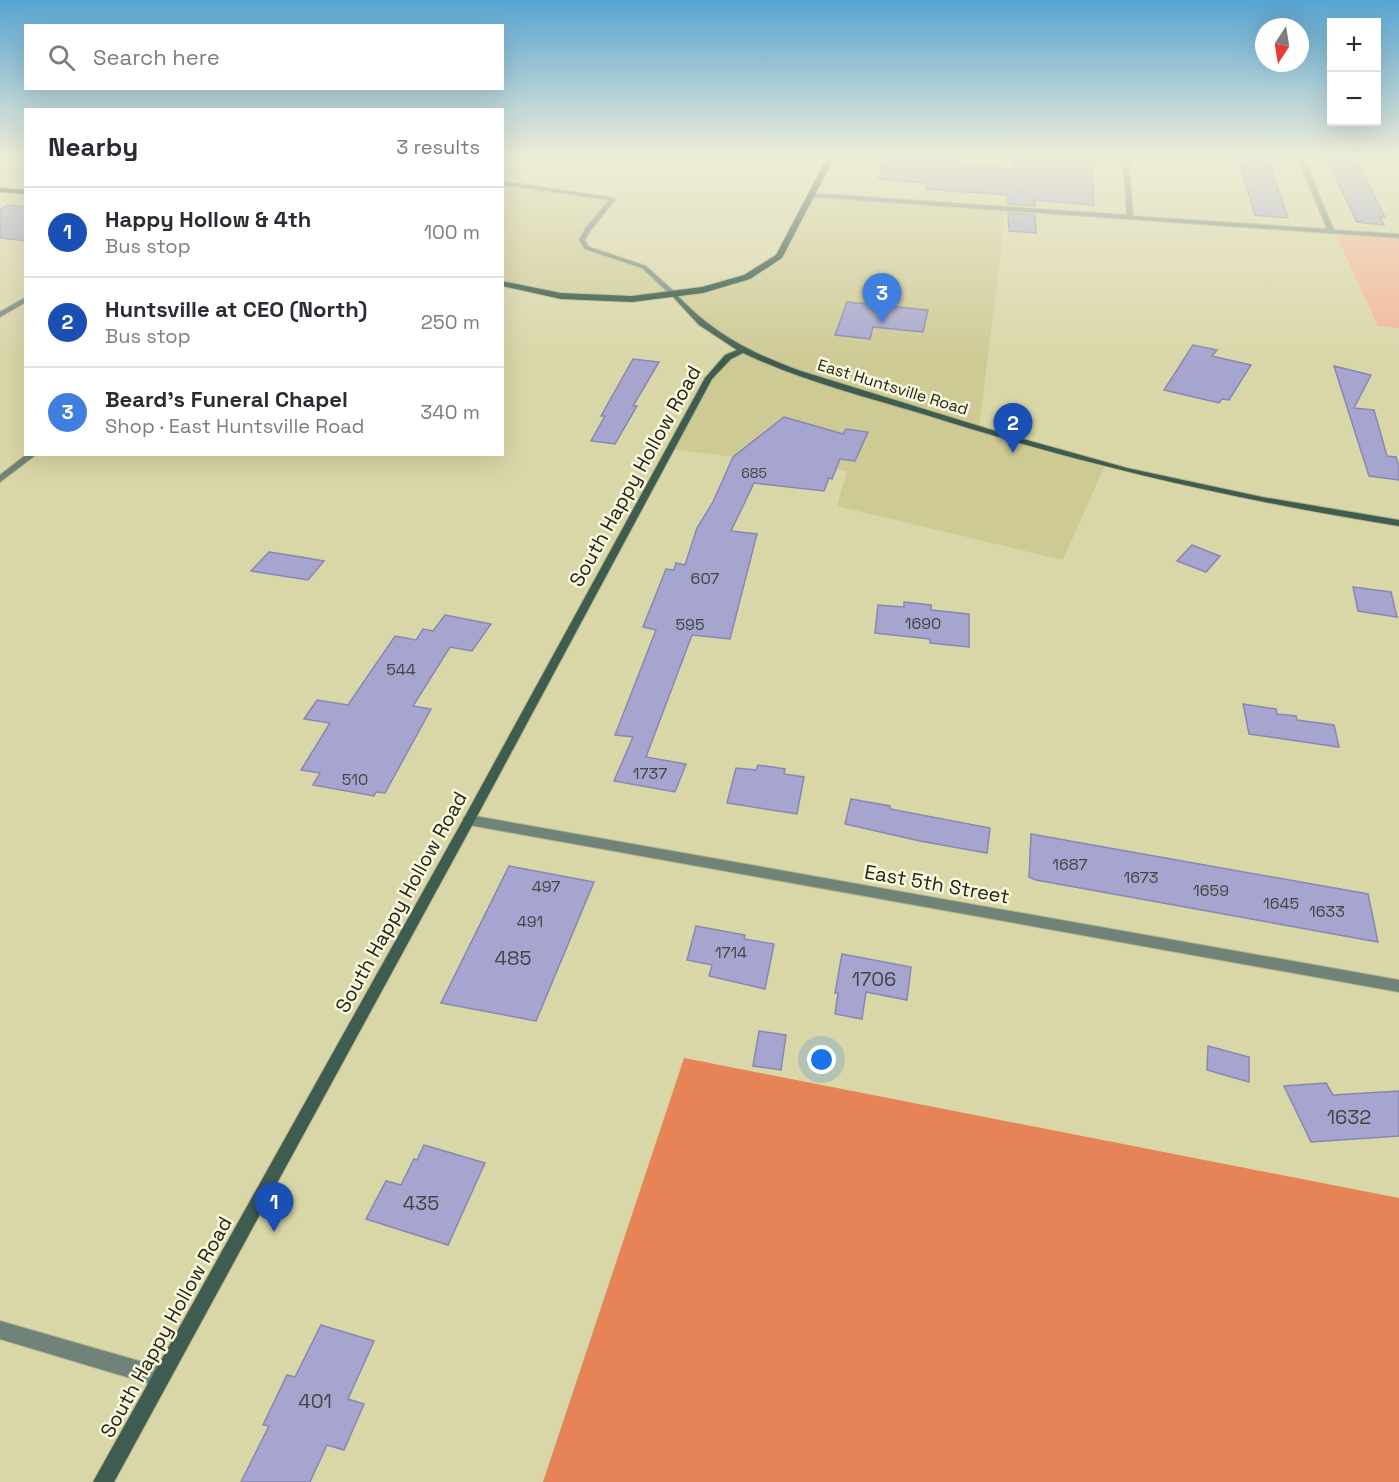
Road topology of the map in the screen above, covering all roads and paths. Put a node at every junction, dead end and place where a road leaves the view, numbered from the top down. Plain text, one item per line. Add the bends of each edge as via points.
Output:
1 (592, 223) edge
2 (796, 223) edge
3 (1210, 223) edge
4 (1328, 223) edge
5 (1331, 231) junction
6 (1399, 236) edge
7 (504, 283) edge
8 (675, 296) junction
9 (24, 300) edge
10 (0, 315) edge
11 (742, 350) junction
12 (30, 456) edge
13 (0, 479) edge
14 (1399, 523) edge
15 (469, 820) junction
16 (1399, 986) edge
17 (0, 1330) edge
18 (160, 1377) junction
19 (104, 1482) edge

1 - 8 street via 582,240 587,248 644,267
2 - 8 main road via 779,256 764,268 727,285
3 - 5 street
4 - 5 street
5 - 6 street
7 - 8 main road via 597,299
8 - 11 street, East Huntsville Road via 701,324
9 - 10 street
11 - 14 street, East Huntsville Road via 798,374 1059,453 1267,501
11 - 15 street, South Happy Hollow Road via 728,357 709,378
12 - 13 street
15 - 16 street, East 5th Street
15 - 18 street, South Happy Hollow Road
17 - 18 street
18 - 19 street, South Happy Hollow Road

